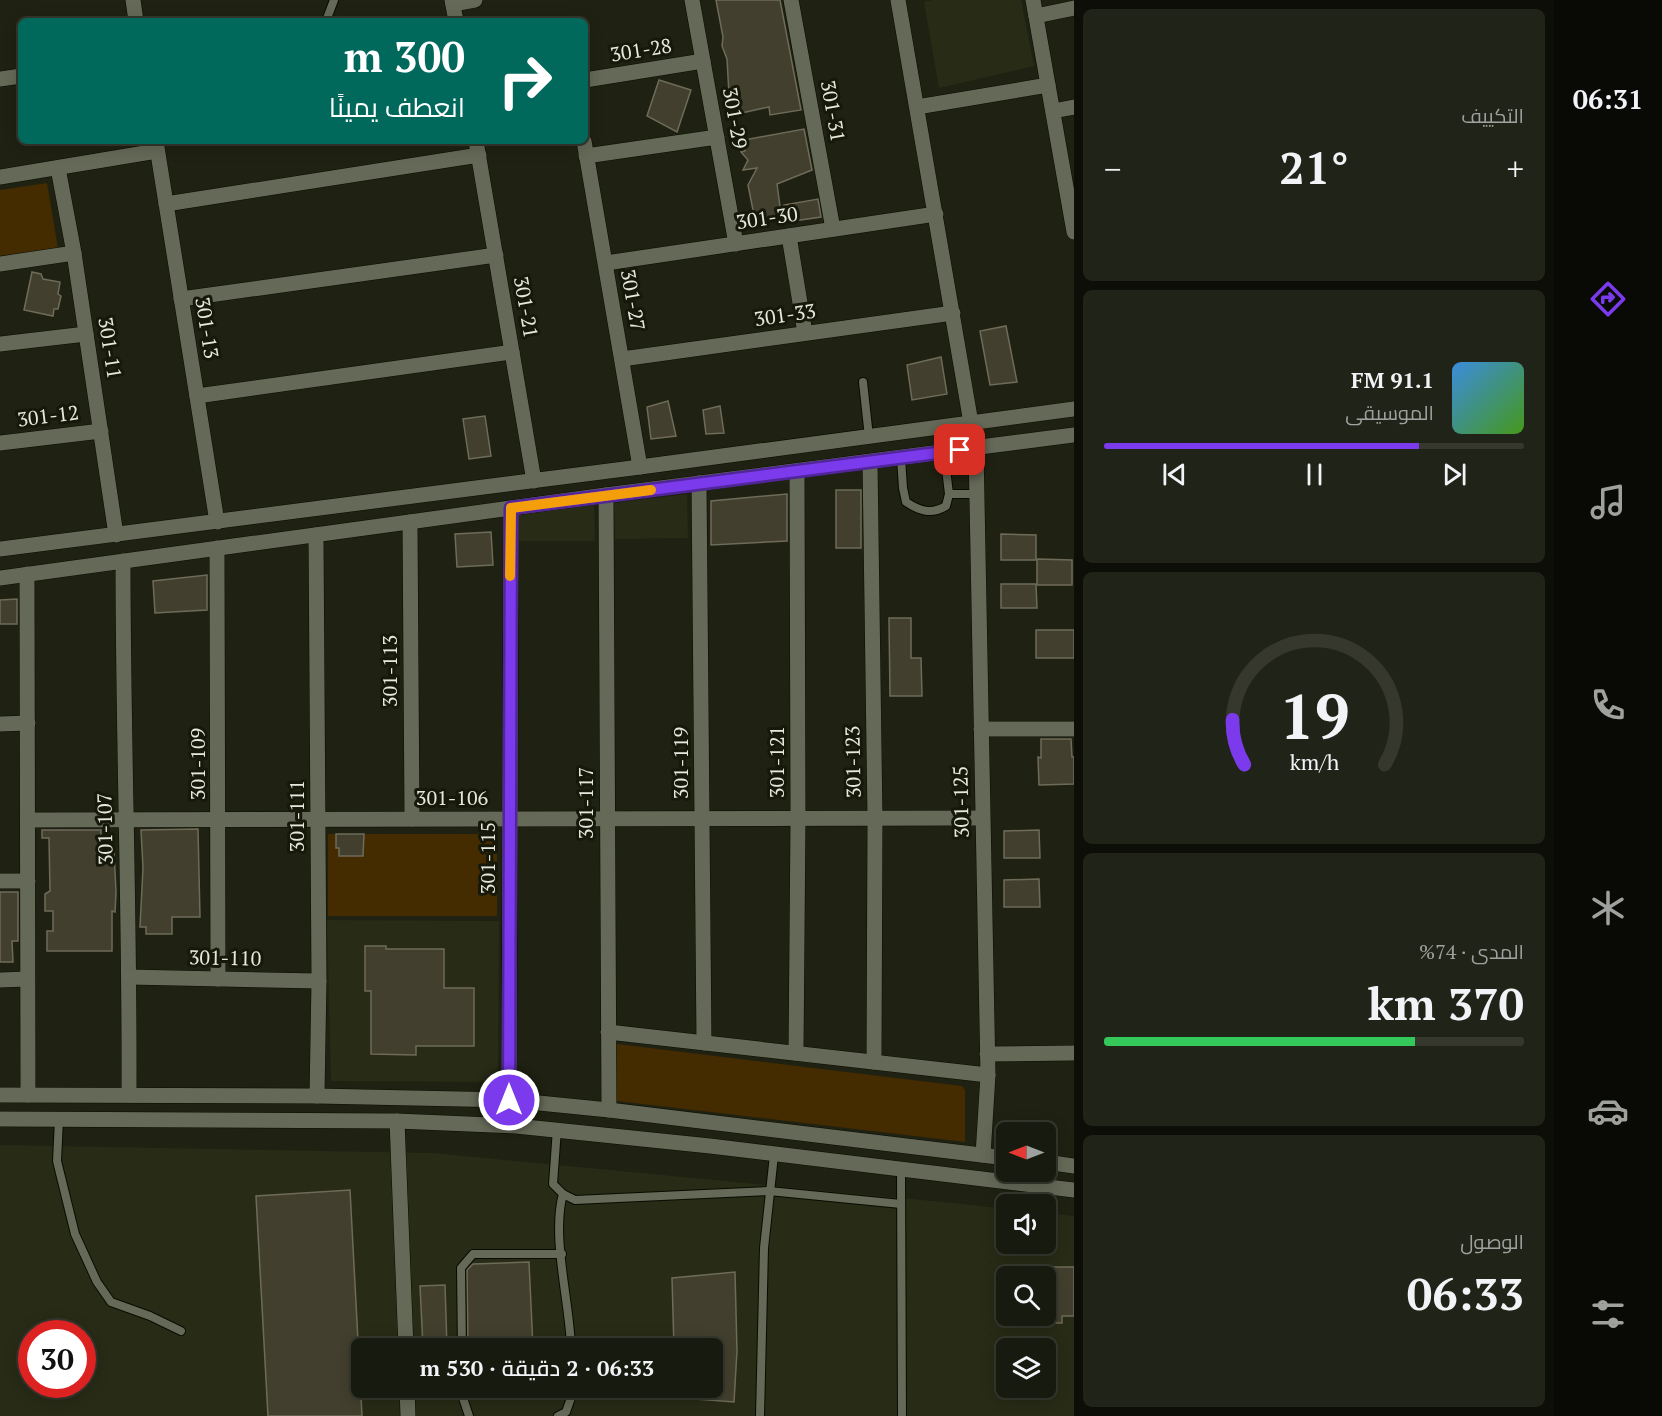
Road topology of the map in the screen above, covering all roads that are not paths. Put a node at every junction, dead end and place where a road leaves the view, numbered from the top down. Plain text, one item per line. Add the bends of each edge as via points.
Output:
1 (133, 0) edge
2 (334, 0) edge
3 (475, 0) edge
4 (692, 0) edge
5 (791, 0) edge
6 (898, 0) edge
7 (1033, 0) edge
8 (453, 2) edge
9 (1074, 8) edge
10 (1036, 16) junction
11 (136, 18) edge
12 (327, 18) edge
13 (456, 18) edge
14 (703, 61) junction
15 (18, 76) edge
16 (0, 79) edge
17 (588, 80) edge
18 (1048, 85) junction
19 (917, 107) junction
20 (1074, 107) edge
21 (1053, 111) junction
22 (717, 137) junction
23 (157, 146) edge
24 (478, 148) edge
25 (585, 148) edge
26 (58, 168) junction
27 (0, 177) edge
28 (166, 204) junction
29 (936, 214) junction
30 (833, 229) junction
31 (1074, 232) edge
32 (789, 236) junction
33 (736, 244) junction
34 (74, 253) junction
35 (496, 255) junction
36 (606, 263) junction
37 (0, 264) edge
38 (182, 299) junction
39 (953, 313) junction
40 (805, 333) junction
41 (86, 334) junction
42 (0, 344) edge
43 (512, 352) junction
44 (622, 359) junction
45 (863, 382) dead end
46 (197, 396) junction
47 (1074, 409) edge
48 (971, 423) junction
49 (101, 431) junction
50 (1074, 435) edge
51 (869, 436) junction
52 (829, 442) junction
53 (0, 443) edge
54 (976, 448) junction
55 (944, 452) junction
56 (901, 458) junction
57 (870, 462) junction
58 (832, 466) junction
59 (640, 467) junction
60 (797, 471) junction
61 (534, 481) junction
62 (699, 483) junction
63 (949, 494) junction
64 (976, 494) junction
65 (606, 495) junction
66 (511, 508) junction
67 (217, 522) junction
68 (410, 522) junction
69 (116, 535) junction
70 (315, 535) junction
71 (217, 548) junction
72 (0, 549) edge
73 (123, 561) junction
74 (27, 574) junction
75 (0, 578) edge
76 (28, 723) junction
77 (0, 724) edge
78 (981, 729) junction
79 (1074, 729) edge
80 (982, 818) junction
81 (412, 819) junction
82 (509, 819) junction
83 (608, 819) junction
84 (702, 819) junction
85 (798, 819) junction
86 (875, 819) junction
87 (29, 820) junction
88 (125, 820) junction
89 (219, 820) junction
90 (318, 820) junction
91 (0, 881) edge
92 (28, 881) junction
93 (129, 977) junction
94 (218, 979) junction
95 (0, 980) edge
96 (27, 980) junction
97 (319, 981) junction
98 (608, 1032) junction
99 (704, 1043) junction
100 (796, 1053) junction
101 (1074, 1053) edge
102 (987, 1054) junction
103 (874, 1062) junction
104 (988, 1075) junction
105 (0, 1095) edge
106 (28, 1095) junction
107 (129, 1095) junction
108 (317, 1096) junction
109 (509, 1100) junction
110 (609, 1110) junction
111 (0, 1119) edge
112 (59, 1119) junction
113 (397, 1121) junction
114 (712, 1122) junction
115 (557, 1129) junction
116 (710, 1146) junction
117 (774, 1155) junction
118 (983, 1155) junction
119 (996, 1157) edge
120 (1056, 1163) edge
121 (1074, 1166) edge
122 (901, 1170) junction
123 (1074, 1190) edge
124 (769, 1191) junction
125 (563, 1194) junction
126 (901, 1204) junction
127 (561, 1254) junction
128 (181, 1331) dead end
129 (406, 1338) edge
130 (462, 1338) edge
131 (570, 1338) edge
132 (407, 1398) edge
133 (463, 1398) edge
134 (571, 1398) edge
135 (408, 1416) edge
136 (469, 1416) edge
137 (558, 1416) edge
138 (760, 1416) edge
139 (902, 1416) edge

1 - 11 street
2 - 12 lane
3 - 8 street
4 - 14 street, 301-29
5 - 30 street, 301-31
6 - 19 street
7 - 10 street
8 - 13 street
9 - 10 street
10 - 18 street
14 - 17 street, 301-28
14 - 22 street, 301-29
15 - 16 street
18 - 19 street
18 - 21 street
19 - 29 street
20 - 21 street
21 - 31 street
22 - 25 street
22 - 33 street, 301-29
23 - 26 street
23 - 28 street, 301-13
24 - 28 street
24 - 35 street, 301-21
25 - 36 street, 301-27
26 - 27 street
26 - 34 street, 301-11
28 - 38 street, 301-13
29 - 30 street, 301-30
29 - 39 street
30 - 32 street, 301-30
32 - 33 street, 301-30
32 - 40 street
33 - 36 street, 301-30
34 - 37 street
34 - 41 street, 301-11
35 - 38 street
35 - 43 street, 301-21
36 - 44 street, 301-27
38 - 46 street, 301-13
39 - 40 street, 301-33
39 - 48 street
40 - 44 street, 301-33
41 - 42 street
41 - 49 street, 301-11
43 - 46 street
43 - 61 street, 301-21
44 - 59 street, 301-27
45 - 51 lane
46 - 67 street, 301-13
47 - 48 street
48 - 51 street
49 - 53 street, 301-12
49 - 69 street, 301-11
50 - 54 street
51 - 52 street
52 - 58 street
52 - 59 street
54 - 55 street
54 - 64 street, 301-125
55 - 56 street
55 - 63 lane
56 - 57 street
56 - 63 lane via 906,502 917,509 937,512 946,506
57 - 58 street
57 - 86 street, 301-123
58 - 60 street
59 - 61 street
60 - 62 street
60 - 85 street, 301-121
61 - 67 street
62 - 65 street
62 - 84 street, 301-119
63 - 64 lane
64 - 78 street, 301-125
65 - 66 street
65 - 83 street, 301-117
66 - 68 street
66 - 82 street, 301-115
67 - 69 street
68 - 70 street
68 - 81 street, 301-113
69 - 72 street
70 - 71 street
70 - 90 street, 301-111
71 - 73 street
71 - 89 street, 301-109
73 - 74 street
73 - 88 street, 301-107
74 - 75 street
74 - 76 street
76 - 77 street
76 - 87 street
78 - 79 street
78 - 80 street, 301-125
80 - 86 street, 301-106
80 - 102 street, 301-125
81 - 82 street, 301-106
81 - 90 street, 301-106
82 - 83 street, 301-106
82 - 109 street, 301-115
83 - 84 street, 301-106
83 - 98 street, 301-117
84 - 85 street, 301-106
84 - 99 street, 301-119
85 - 86 street, 301-106
85 - 100 street, 301-121
86 - 103 street, 301-123
87 - 88 street, 301-106
87 - 92 street
88 - 89 street, 301-106
88 - 93 street, 301-107
89 - 90 street, 301-106
89 - 94 street, 301-109
90 - 97 street, 301-111
91 - 92 street
92 - 96 street
93 - 94 street, 301-110
93 - 107 street, 301-107
94 - 97 street, 301-110
95 - 96 street
96 - 106 street
97 - 108 street, 301-111
98 - 99 street
98 - 110 street, 301-117
99 - 100 street
100 - 103 street
101 - 102 street
102 - 104 street, 301-125
103 - 104 street
104 - 118 street, 301-125
105 - 106 street
106 - 107 street
107 - 108 street
108 - 109 street
109 - 110 street
110 - 114 street
111 - 112 street
112 - 113 street
112 - 128 lane via 57,1161 75,1234 97,1282 111,1302
113 - 115 street
113 - 129 street
114 - 116 street
114 - 118 street
115 - 116 street
115 - 125 lane via 553,1184
116 - 117 street
117 - 122 street
117 - 124 lane
118 - 119 street
120 - 121 street
122 - 123 street
122 - 126 lane
124 - 125 lane via 575,1200
124 - 126 lane
124 - 138 lane
125 - 127 lane via 558,1209
126 - 139 lane
127 - 130 lane via 473,1254 461,1268
127 - 131 lane
132 - 135 street
133 - 136 lane
134 - 137 lane via 566,1412

